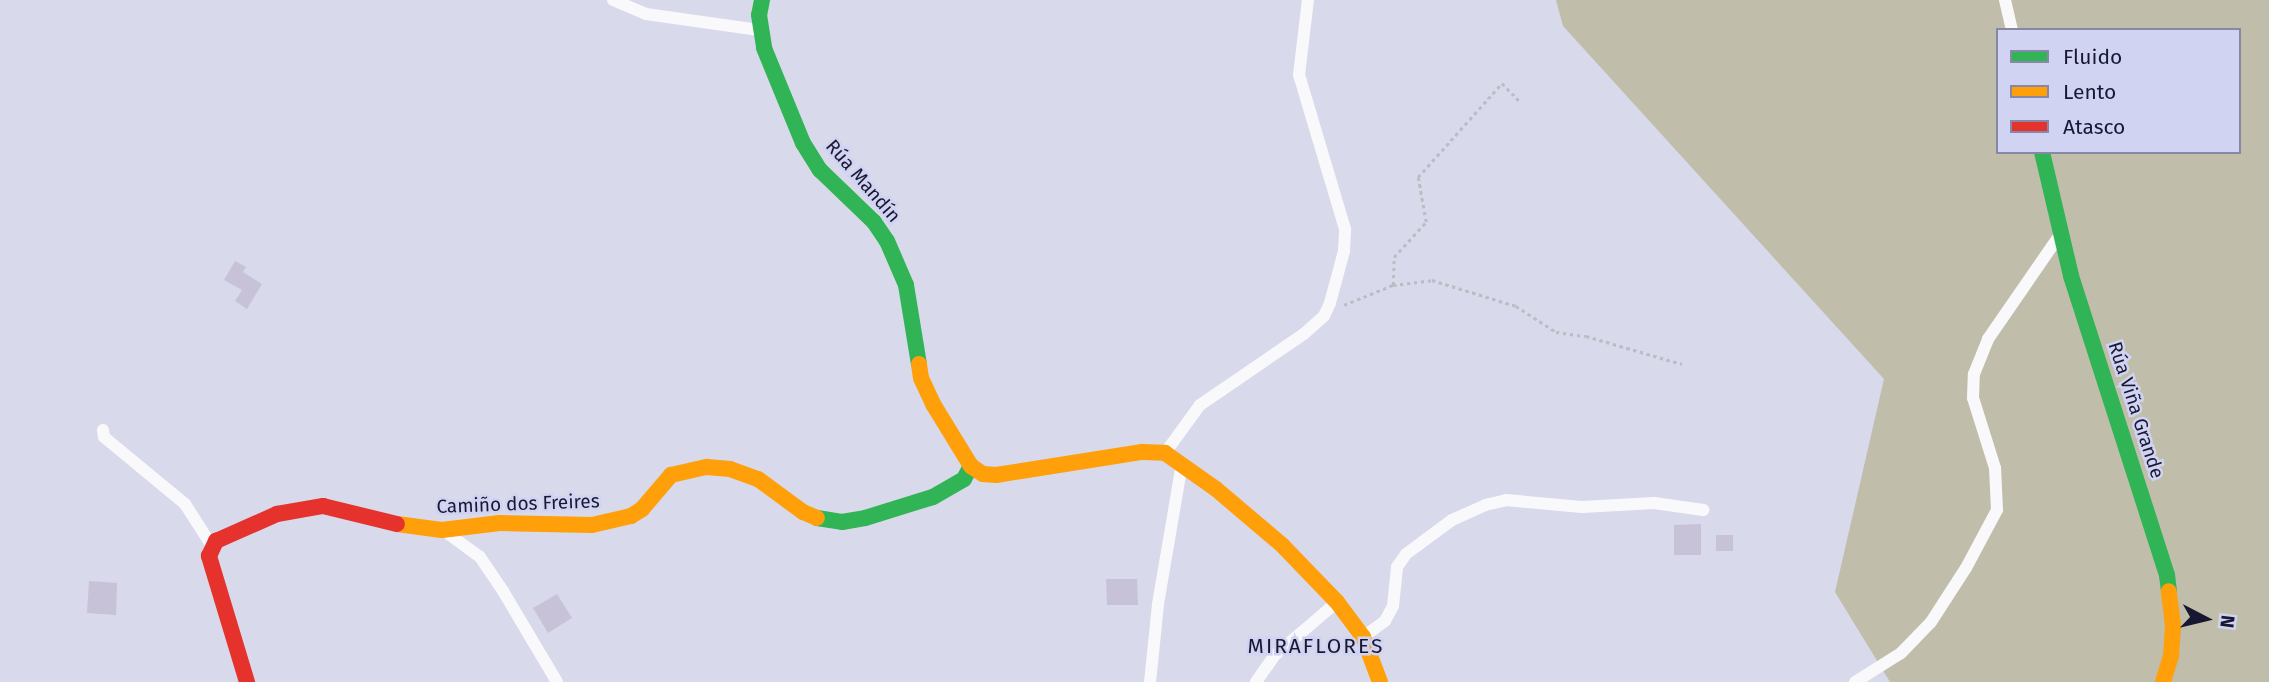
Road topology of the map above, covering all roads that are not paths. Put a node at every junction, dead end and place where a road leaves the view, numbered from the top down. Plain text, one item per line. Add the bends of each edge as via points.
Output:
1 (613, 0) edge
2 (762, 0) edge
3 (1308, 0) edge
4 (2005, 0) edge
5 (2012, 28) edge
6 (760, 30) junction
7 (2042, 154) edge
8 (2061, 233) junction
9 (103, 430) dead end
10 (1165, 453) junction
11 (1182, 463) junction
12 (971, 466) junction
13 (1704, 510) dead end
14 (442, 530) junction
15 (212, 547) junction
16 (1337, 602) junction
17 (1363, 637) junction
18 (247, 682) edge
19 (557, 682) edge
20 (1150, 682) edge
21 (1256, 682) edge
22 (1380, 682) edge
23 (1856, 682) edge
24 (2163, 682) edge

1 - 6 street via 646,14
2 - 6 street, Rúa Mandín
3 - 10 street via 1299,75 1345,229 1330,303 1324,316 1305,333 1200,405
4 - 5 street
6 - 12 street, Rúa Mandín via 803,143 820,170 874,222 899,265 922,378
7 - 8 street, Rúa Viña Grande
8 - 23 street via 1988,339 1974,374 1973,398 1995,468 1997,510 1930,622 1901,653
8 - 24 street, Rúa Viña Grande via 2166,575 2173,626
9 - 15 street via 104,437 185,503
10 - 11 street
10 - 12 street via 1142,452 996,475
11 - 16 street via 1282,545
11 - 20 street
12 - 14 street, Camiño dos Freires via 964,478 933,497 842,522 803,512 758,479 707,467 671,475 642,509 621,520 572,527 500,523
13 - 17 street via 1654,503 1582,507 1506,500 1485,505 1452,520 1406,554 1397,567 1389,614
14 - 15 street, Camiño dos Freires via 393,524 345,509 312,507 277,514 227,534
14 - 19 street via 480,557
15 - 18 street via 212,570
16 - 17 street
16 - 21 street via 1275,655
17 - 22 street

